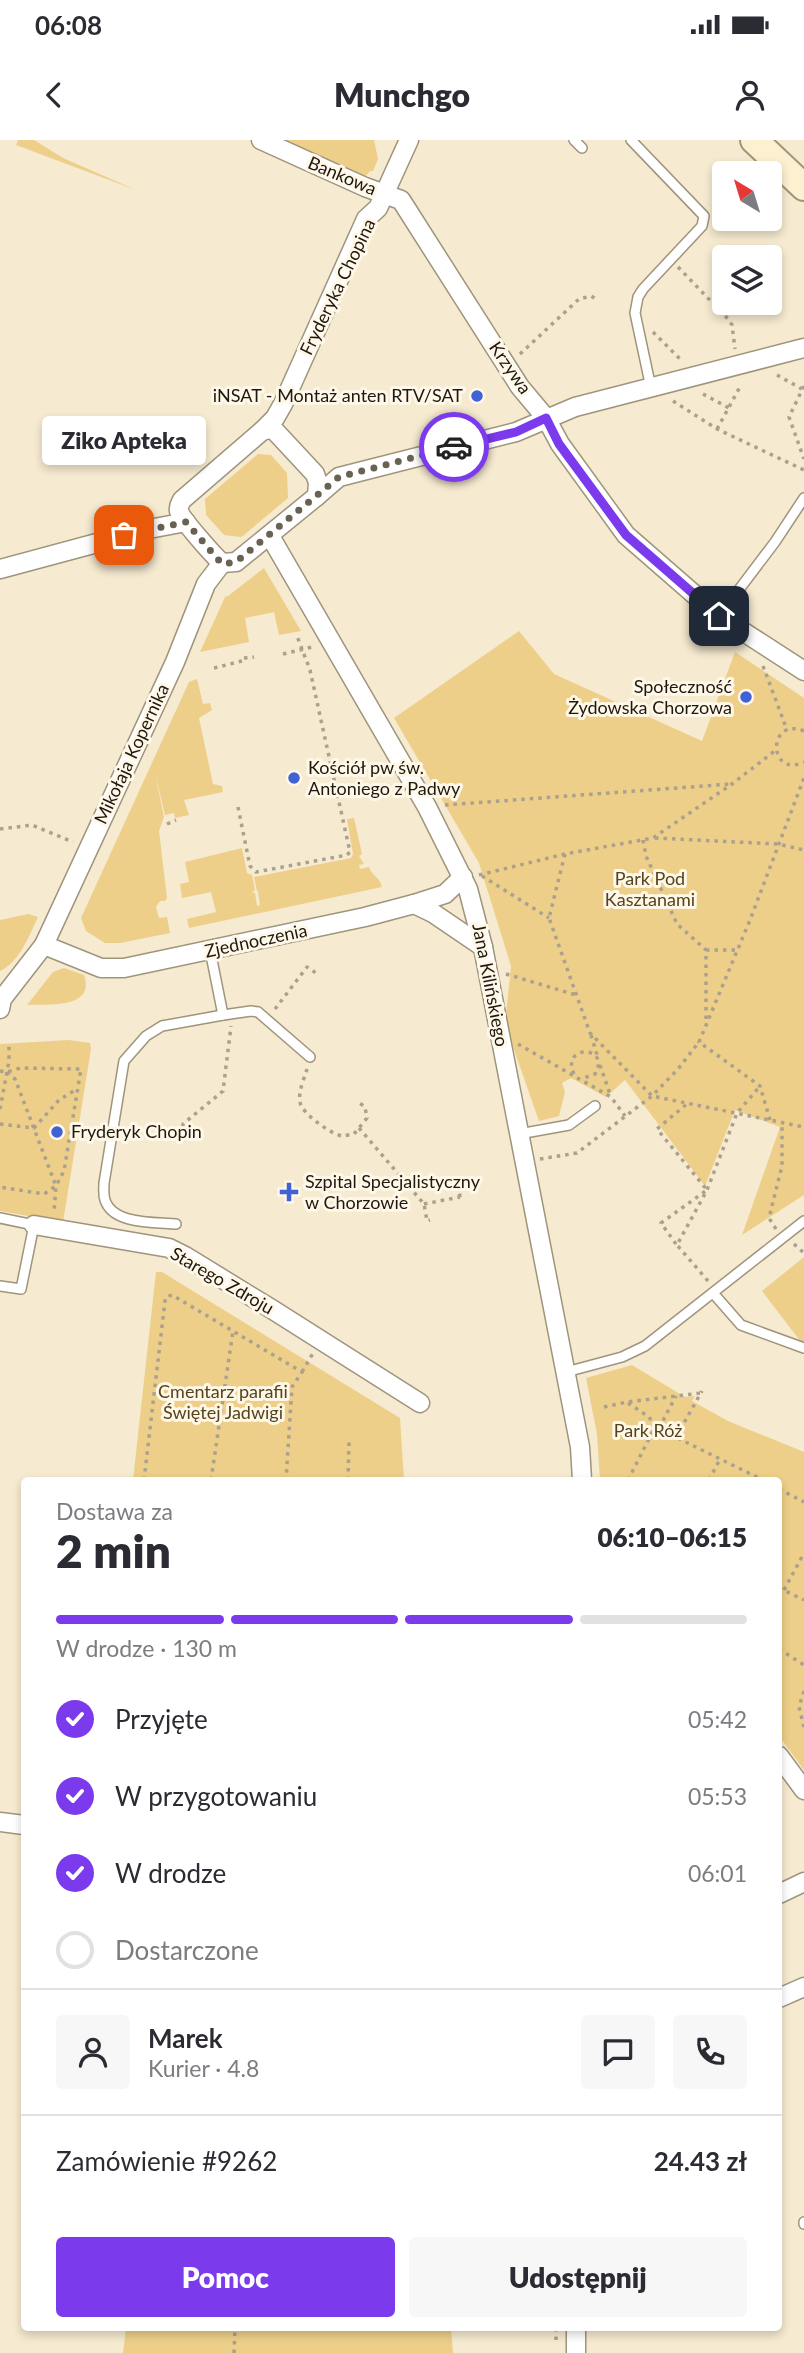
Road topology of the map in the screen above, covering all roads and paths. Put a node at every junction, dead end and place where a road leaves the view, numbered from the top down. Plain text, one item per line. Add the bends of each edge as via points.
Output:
1 (261, 140) edge
2 (573, 140) edge
3 (631, 140) edge
4 (754, 140) edge
5 (404, 141) edge
6 (582, 148) dead end
7 (804, 187) edge
8 (385, 194) junction
9 (671, 260) junction
10 (596, 299) dead end
11 (635, 313) junction
12 (804, 348) edge
13 (735, 349) dead end
14 (515, 358) dead end
15 (684, 363) dead end
16 (777, 375) dead end
17 (741, 385) dead end
18 (803, 387) edge
19 (651, 388) junction
20 (703, 394) dead end
21 (673, 401) dead end
22 (729, 408) junction
23 (546, 418) junction
24 (718, 429) junction
25 (262, 431) junction
26 (804, 458) edge
27 (804, 470) edge
28 (317, 496) junction
29 (804, 498) edge
30 (186, 522) junction
31 (270, 536) junction
32 (222, 564) junction
33 (0, 569) edge
34 (719, 616) junction
35 (297, 636) dead end
36 (312, 647) dead end
37 (303, 649) junction
38 (283, 654) dead end
39 (254, 657) dead end
40 (763, 664) dead end
41 (214, 668) dead end
42 (804, 671) edge
43 (787, 730) junction
44 (804, 731) edge
45 (776, 750) junction
46 (804, 764) edge
47 (804, 778) edge
48 (732, 784) junction
49 (803, 785) edge
50 (349, 786) dead end
51 (336, 789) junction
52 (443, 805) dead end
53 (238, 807) dead end
54 (176, 820) dead end
55 (167, 824) dead end
56 (0, 829) edge
57 (653, 838) junction
58 (643, 839) junction
59 (73, 842) dead end
60 (778, 844) junction
61 (804, 850) edge
62 (565, 854) junction
63 (472, 876) junction
64 (414, 904) junction
65 (550, 918) junction
66 (44, 945) junction
67 (483, 947) junction
68 (210, 950) junction
69 (706, 950) junction
70 (738, 950) junction
71 (504, 974) dead end
72 (319, 975) dead end
73 (577, 995) junction
74 (1, 1003) edge
75 (228, 1014) junction
76 (267, 1019) junction
77 (706, 1025) junction
78 (590, 1033) junction
79 (699, 1042) junction
80 (9, 1043) dead end
81 (517, 1043) dead end
82 (310, 1057) joint
83 (599, 1060) junction
84 (0, 1071) edge
85 (4, 1075) edge
86 (575, 1076) junction
87 (580, 1079) junction
88 (760, 1086) junction
89 (77, 1089) junction
90 (652, 1096) junction
91 (611, 1097) junction
92 (357, 1101) dead end
93 (688, 1103) junction
94 (595, 1106) dead end
95 (0, 1109) edge
96 (737, 1113) junction
97 (625, 1116) junction
98 (770, 1120) junction
99 (782, 1123) junction
100 (0, 1124) edge
101 (804, 1127) edge
102 (34, 1128) junction
103 (359, 1128) junction
104 (519, 1134) junction
105 (183, 1135) dead end
106 (524, 1162) junction
107 (456, 1177) dead end
108 (56, 1186) junction
109 (0, 1187) edge
110 (707, 1190) junction
111 (424, 1204) junction
112 (0, 1218) edge
113 (430, 1220) dead end
114 (804, 1221) edge
115 (176, 1224) dead end
116 (34, 1225) junction
117 (53, 1228) junction
118 (782, 1237) junction
119 (677, 1245) junction
120 (0, 1286) edge
121 (715, 1291) junction
122 (233, 1331) junction
123 (804, 1348) edge
124 (566, 1372) junction
125 (676, 1396) junction
126 (626, 1402) junction
127 (421, 1403) dead end
128 (604, 1407) dead end
129 (657, 1428) junction
130 (676, 1437) junction
131 (349, 1442) dead end
132 (720, 1459) junction
133 (144, 1477) edge
134 (211, 1477) edge
135 (286, 1477) edge
136 (348, 1477) edge
137 (582, 1477) edge
138 (630, 1477) edge
139 (711, 1477) edge
140 (750, 1477) edge
141 (782, 1491) edge
142 (804, 1502) edge
143 (804, 1553) edge
144 (782, 1587) edge
145 (782, 1589) edge
146 (804, 1600) edge
147 (782, 1651) edge
148 (804, 1665) edge
149 (804, 1691) edge
150 (804, 1727) edge
151 (782, 1760) edge
152 (804, 1790) edge
153 (0, 1822) edge
154 (21, 1825) edge
155 (804, 1882) edge
156 (782, 1893) edge
157 (804, 1987) edge
158 (782, 1997) edge
159 (235, 2331) edge
160 (556, 2331) edge
161 (576, 2331) edge
162 (556, 2340) dead end
163 (234, 2353) edge
164 (576, 2353) edge

1 - 8 street, Bankowa
2 - 6 lane
3 - 9 lane via 704,216 702,226
4 - 7 street
5 - 8 street, Fryderyka Chopina
8 - 23 street, Krzywa via 401,200 520,387
8 - 25 street, Fryderyka Chopina via 366,219 283,404
9 - 11 lane via 643,289
9 - 13 path via 724,313 732,325
10 - 14 path via 579,299
11 - 15 path
11 - 19 lane
12 - 19 street
16 - 18 path
17 - 22 path
18 - 26 path via 789,417
19 - 23 street
20 - 22 path
21 - 24 path
22 - 24 path
23 - 28 street via 516,432 339,477
23 - 34 street, Krzywa via 559,444 626,535
24 - 27 path
25 - 28 street via 275,431 315,474
25 - 30 street, Fryderyka Chopina via 182,500 179,512
28 - 31 street
29 - 34 lane
30 - 32 street
30 - 33 street
31 - 32 street via 236,562
31 - 63 street, Jana Kilińskiego
32 - 66 street, Mikołaja Kopernika via 206,584 175,662
34 - 42 street, Krzywa
35 - 37 path
36 - 37 path
37 - 38 path
37 - 51 path
39 - 41 path
40 - 43 path
43 - 44 path
43 - 45 path via 777,740
45 - 46 path via 786,763
45 - 48 path
47 - 49 path
48 - 52 path
48 - 57 path
49 - 60 path
50 - 51 path
51 - 53 path via 350,852 260,873 250,866
54 - 55 path
56 - 59 path via 32,825
57 - 58 path
57 - 60 path
58 - 62 path
58 - 69 path via 646,856 677,924
60 - 61 path
60 - 70 path
62 - 63 path
62 - 65 path
63 - 64 street, Zjednoczenia via 445,894
63 - 65 path
63 - 67 street, Jana Kilińskiego via 472,901
64 - 67 street
64 - 68 street, Zjednoczenia
65 - 73 path
66 - 68 street, Zjednoczenia via 112,969
66 - 74 street, Mikołaja Kopernika
67 - 104 street, Jana Kilińskiego
68 - 75 lane
69 - 70 path
69 - 77 path
70 - 77 path
71 - 73 path
72 - 76 path via 307,967
73 - 78 path
75 - 76 lane via 250,1011
75 - 105 path via 223,1091 183,1124
75 - 115 lane via 162,1026 124,1061 104,1198 116,1214 127,1218
76 - 82 lane
77 - 79 path
78 - 83 path
78 - 90 path
79 - 88 path
79 - 90 path
80 - 85 path
81 - 86 path
82 - 103 path via 299,1097 304,1112 343,1136
83 - 86 path via 588,1052 575,1055 571,1067
83 - 87 path via 595,1074
83 - 91 path
84 - 85 path
85 - 89 path via 20,1068 80,1069
85 - 95 path
85 - 102 path via 15,1079
86 - 87 path
87 - 91 path
88 - 96 path
88 - 98 path
89 - 102 path via 59,1100
89 - 108 path via 64,1171
90 - 93 path
90 - 97 path
91 - 97 path
92 - 103 path via 365,1107 367,1118
93 - 96 path
93 - 110 path via 657,1129
94 - 104 lane via 569,1125
96 - 98 path
96 - 110 path
97 - 106 path via 577,1153
98 - 99 path
99 - 101 path
99 - 118 path via 782,1166 769,1218
100 - 102 path
102 - 108 path
103 - 111 path
104 - 106 street, Jana Kilińskiego
106 - 124 street, Jana Kilińskiego
107 - 111 path via 460,1199
108 - 109 path via 44,1194
108 - 117 path
110 - 119 path
110 - 119 path via 661,1223
111 - 113 path
112 - 116 lane, Starego Zdroju
114 - 118 lane
116 - 117 street, Starego Zdroju
116 - 120 lane via 21,1290
117 - 127 street, Starego Zdroju via 169,1248
118 - 121 lane
119 - 121 path
121 - 123 lane via 741,1325
121 - 124 lane via 645,1346
122 - 133 path via 175,1296 166,1297
122 - 134 path
122 - 135 path via 302,1372 292,1387
124 - 137 street, Jana Kilińskiego
125 - 126 path
125 - 129 path
125 - 130 path via 702,1392
126 - 128 path
126 - 129 path
129 - 130 path
129 - 138 path
130 - 132 path
131 - 136 path
132 - 139 path
132 - 140 path
141 - 142 path
143 - 144 path
145 - 146 path
147 - 148 path
149 - 150 path via 799,1707
151 - 152 street
153 - 154 street
155 - 156 street
157 - 158 street
159 - 163 path
160 - 162 path
161 - 164 street

